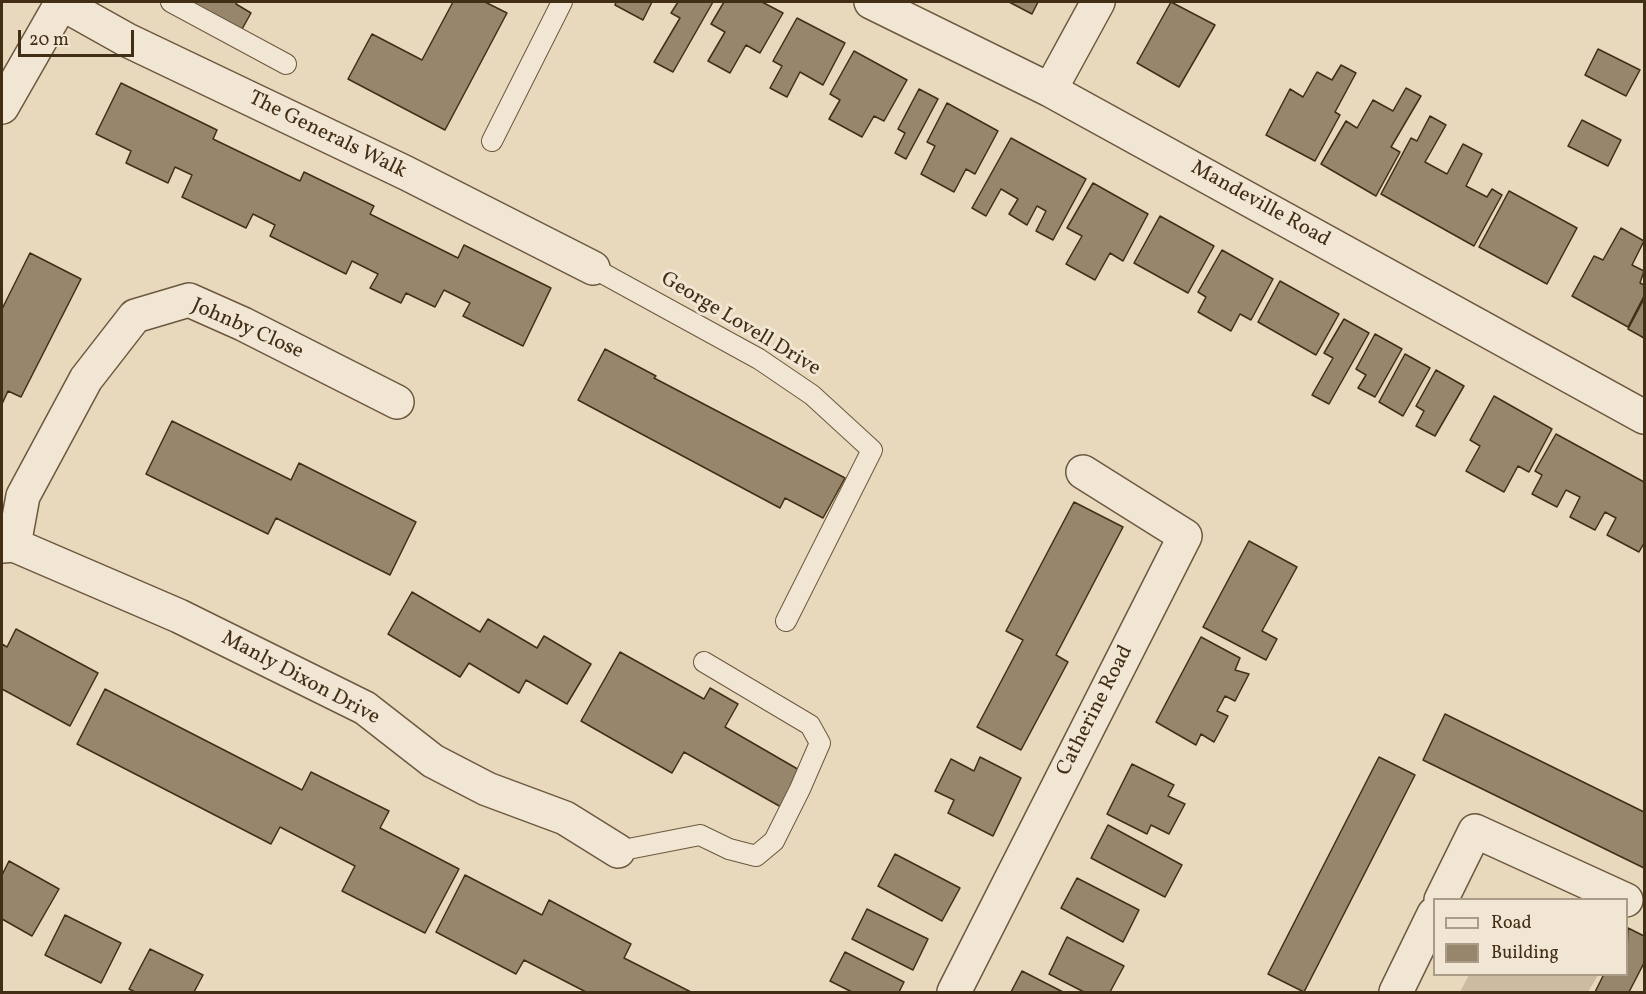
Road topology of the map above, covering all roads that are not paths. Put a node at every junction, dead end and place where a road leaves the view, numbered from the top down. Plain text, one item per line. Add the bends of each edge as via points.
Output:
1 (61, 2) edge
2 (171, 2) edge
3 (562, 2) edge
4 (871, 2) edge
5 (1098, 2) edge
6 (286, 64) dead end
7 (1050, 90) junction
8 (2, 107) edge
9 (492, 141) dead end
10 (593, 268) joint
11 (397, 402) dead end
12 (1644, 417) edge
13 (1083, 472) dead end
14 (8, 545) edge
15 (786, 621) dead end
16 (704, 662) dead end
17 (618, 851) joint
18 (1443, 898) edge
19 (1622, 898) edge
20 (1628, 901) edge
21 (1644, 908) edge
22 (1433, 916) edge
23 (954, 993) edge
24 (1396, 993) edge

1 - 8 street
1 - 10 street, The Generals Walk via 127,40 406,173
2 - 6 lane
3 - 9 lane
4 - 7 street, Mandeville Road
5 - 7 street
7 - 12 street, Mandeville Road
10 - 15 lane, George Lovell Drive via 759,359 812,395 872,450
11 - 14 street, Johnby Close via 189,300 135,316 86,379 23,496
13 - 23 street, Catherine Road via 1185,536
14 - 17 street, Manly Dixon Drive via 179,616 365,708 433,761 487,789 565,818
16 - 17 lane via 810,725 819,743 800,789 774,841 756,856 700,835
18 - 19 street via 1475,831
20 - 21 street
22 - 24 street

